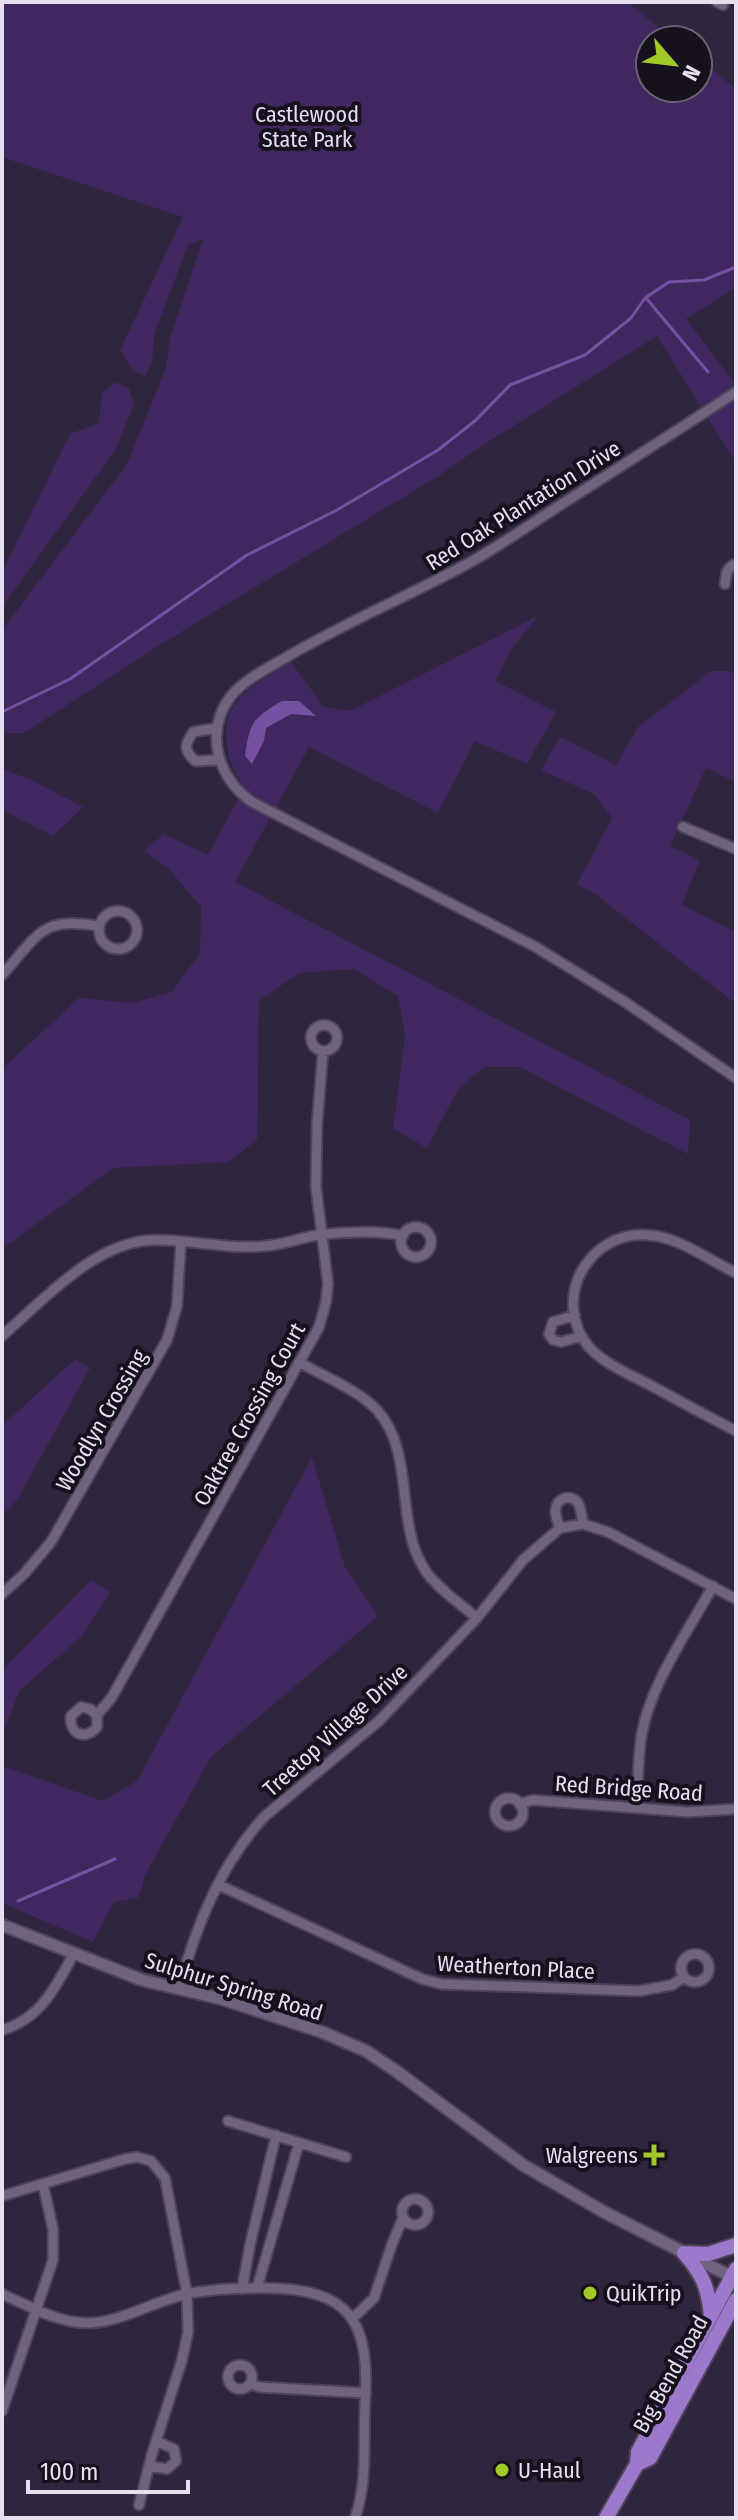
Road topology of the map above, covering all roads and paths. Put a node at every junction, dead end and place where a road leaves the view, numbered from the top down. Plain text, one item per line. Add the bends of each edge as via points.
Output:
1 (736, 392) edge
2 (736, 564) edge
3 (725, 584) dead end
4 (217, 728) junction
5 (219, 760) junction
6 (683, 827) dead end
7 (736, 849) edge
8 (98, 926) junction
9 (2, 975) edge
10 (323, 1052) dead end
11 (736, 1078) edge
12 (322, 1235) junction
13 (403, 1236) dead end
14 (181, 1241) junction
15 (736, 1273) edge
16 (575, 1315) junction
17 (2, 1336) edge
18 (582, 1336) junction
19 (299, 1362) junction
20 (736, 1431) edge
21 (583, 1524) junction
22 (560, 1528) junction
23 (713, 1586) junction
24 (2, 1594) edge
25 (736, 1599) edge
26 (477, 1618) junction
27 (97, 1715) dead end
28 (519, 1804) dead end
29 (636, 1807) junction
30 (736, 1809) edge
31 (219, 1885) junction
32 (2, 1925) edge
33 (73, 1955) junction
34 (684, 1977) dead end
35 (179, 1989) junction
36 (2, 2030) edge
37 (228, 2121) dead end
38 (276, 2135) junction
39 (299, 2143) junction
40 (346, 2157) dead end
41 (43, 2184) junction
42 (2, 2196) edge
43 (403, 2218) dead end
44 (736, 2245) edge
45 (684, 2253) junction
46 (734, 2273) edge
47 (257, 2288) junction
48 (242, 2289) junction
49 (2, 2294) edge
50 (187, 2294) junction
51 (736, 2300) edge
52 (36, 2308) junction
53 (723, 2318) edge
54 (352, 2319) junction
55 (251, 2384) dead end
56 (366, 2393) junction
57 (2, 2411) edge
58 (156, 2441) junction
59 (150, 2466) junction
60 (139, 2505) dead end
61 (355, 2518) edge
62 (606, 2518) edge

1 - 4 street, Red Oak Plantation Drive via 472,561 266,669 233,693
2 - 3 street via 726,571
4 - 5 street, Red Oak Plantation Drive
4 - 5 street via 193,732 185,744 195,761
5 - 11 street, Red Oak Plantation Drive via 229,780 252,802 534,946
6 - 7 street
8 - 8 street via 104,944 114,949 126,948 138,934 137,921 126,913 106,915
8 - 9 street via 48,926
10 - 12 street, Oaktree Crossing Court via 316,1187
12 - 13 street
12 - 14 street via 265,1246
12 - 19 street, Oaktree Crossing Court via 326,1302
14 - 17 street via 136,1241 100,1255
14 - 24 street, Woodlyn Crossing via 177,1306 167,1340 51,1542
15 - 16 street via 668,1240 627,1236 590,1256 574,1293
16 - 18 street
16 - 18 street via 553,1322 549,1334 561,1342
18 - 20 street via 608,1363
19 - 26 street via 380,1413 397,1449 419,1559 438,1585
19 - 27 street, Oaktree Crossing Court via 112,1697
21 - 22 street
21 - 22 street via 579,1504 566,1498 555,1509
21 - 23 street
22 - 26 street, Treetop Village Drive via 523,1560
23 - 25 street
23 - 29 street via 649,1708 641,1737
26 - 31 street, Treetop Village Drive via 380,1720 265,1816
28 - 29 street, Red Bridge Road via 533,1800
29 - 30 street, Red Bridge Road
31 - 34 street, Weatherton Place via 441,1984 639,1991 672,1985
31 - 35 street, Treetop Village Drive via 200,1920
32 - 33 street, Sulphur Spring Road
33 - 35 street, Sulphur Spring Road
33 - 36 street via 43,2005
35 - 45 street, Sulphur Spring Road via 322,2032 366,2051 523,2165
37 - 38 street
38 - 39 street
38 - 48 street
39 - 40 street
39 - 47 street
41 - 42 street
41 - 50 street via 125,2159 151,2161 165,2178
41 - 52 street via 54,2244
43 - 54 street via 374,2298
44 - 45 main road via 708,2254
45 - 46 street, Sulphur Spring Road
45 - 53 main road
46 - 53 main road, Big Bend Road
47 - 48 street
47 - 54 street via 324,2295
48 - 50 street
49 - 52 street
50 - 52 street via 91,2323
50 - 58 street via 188,2332
51 - 53 main road, Big Bend Road
52 - 57 street
53 - 62 main road, Big Bend Road via 638,2452 637,2464
54 - 56 street via 364,2346
55 - 56 street
56 - 61 street
58 - 59 street
58 - 59 street via 171,2446 176,2461 167,2469
59 - 60 street

